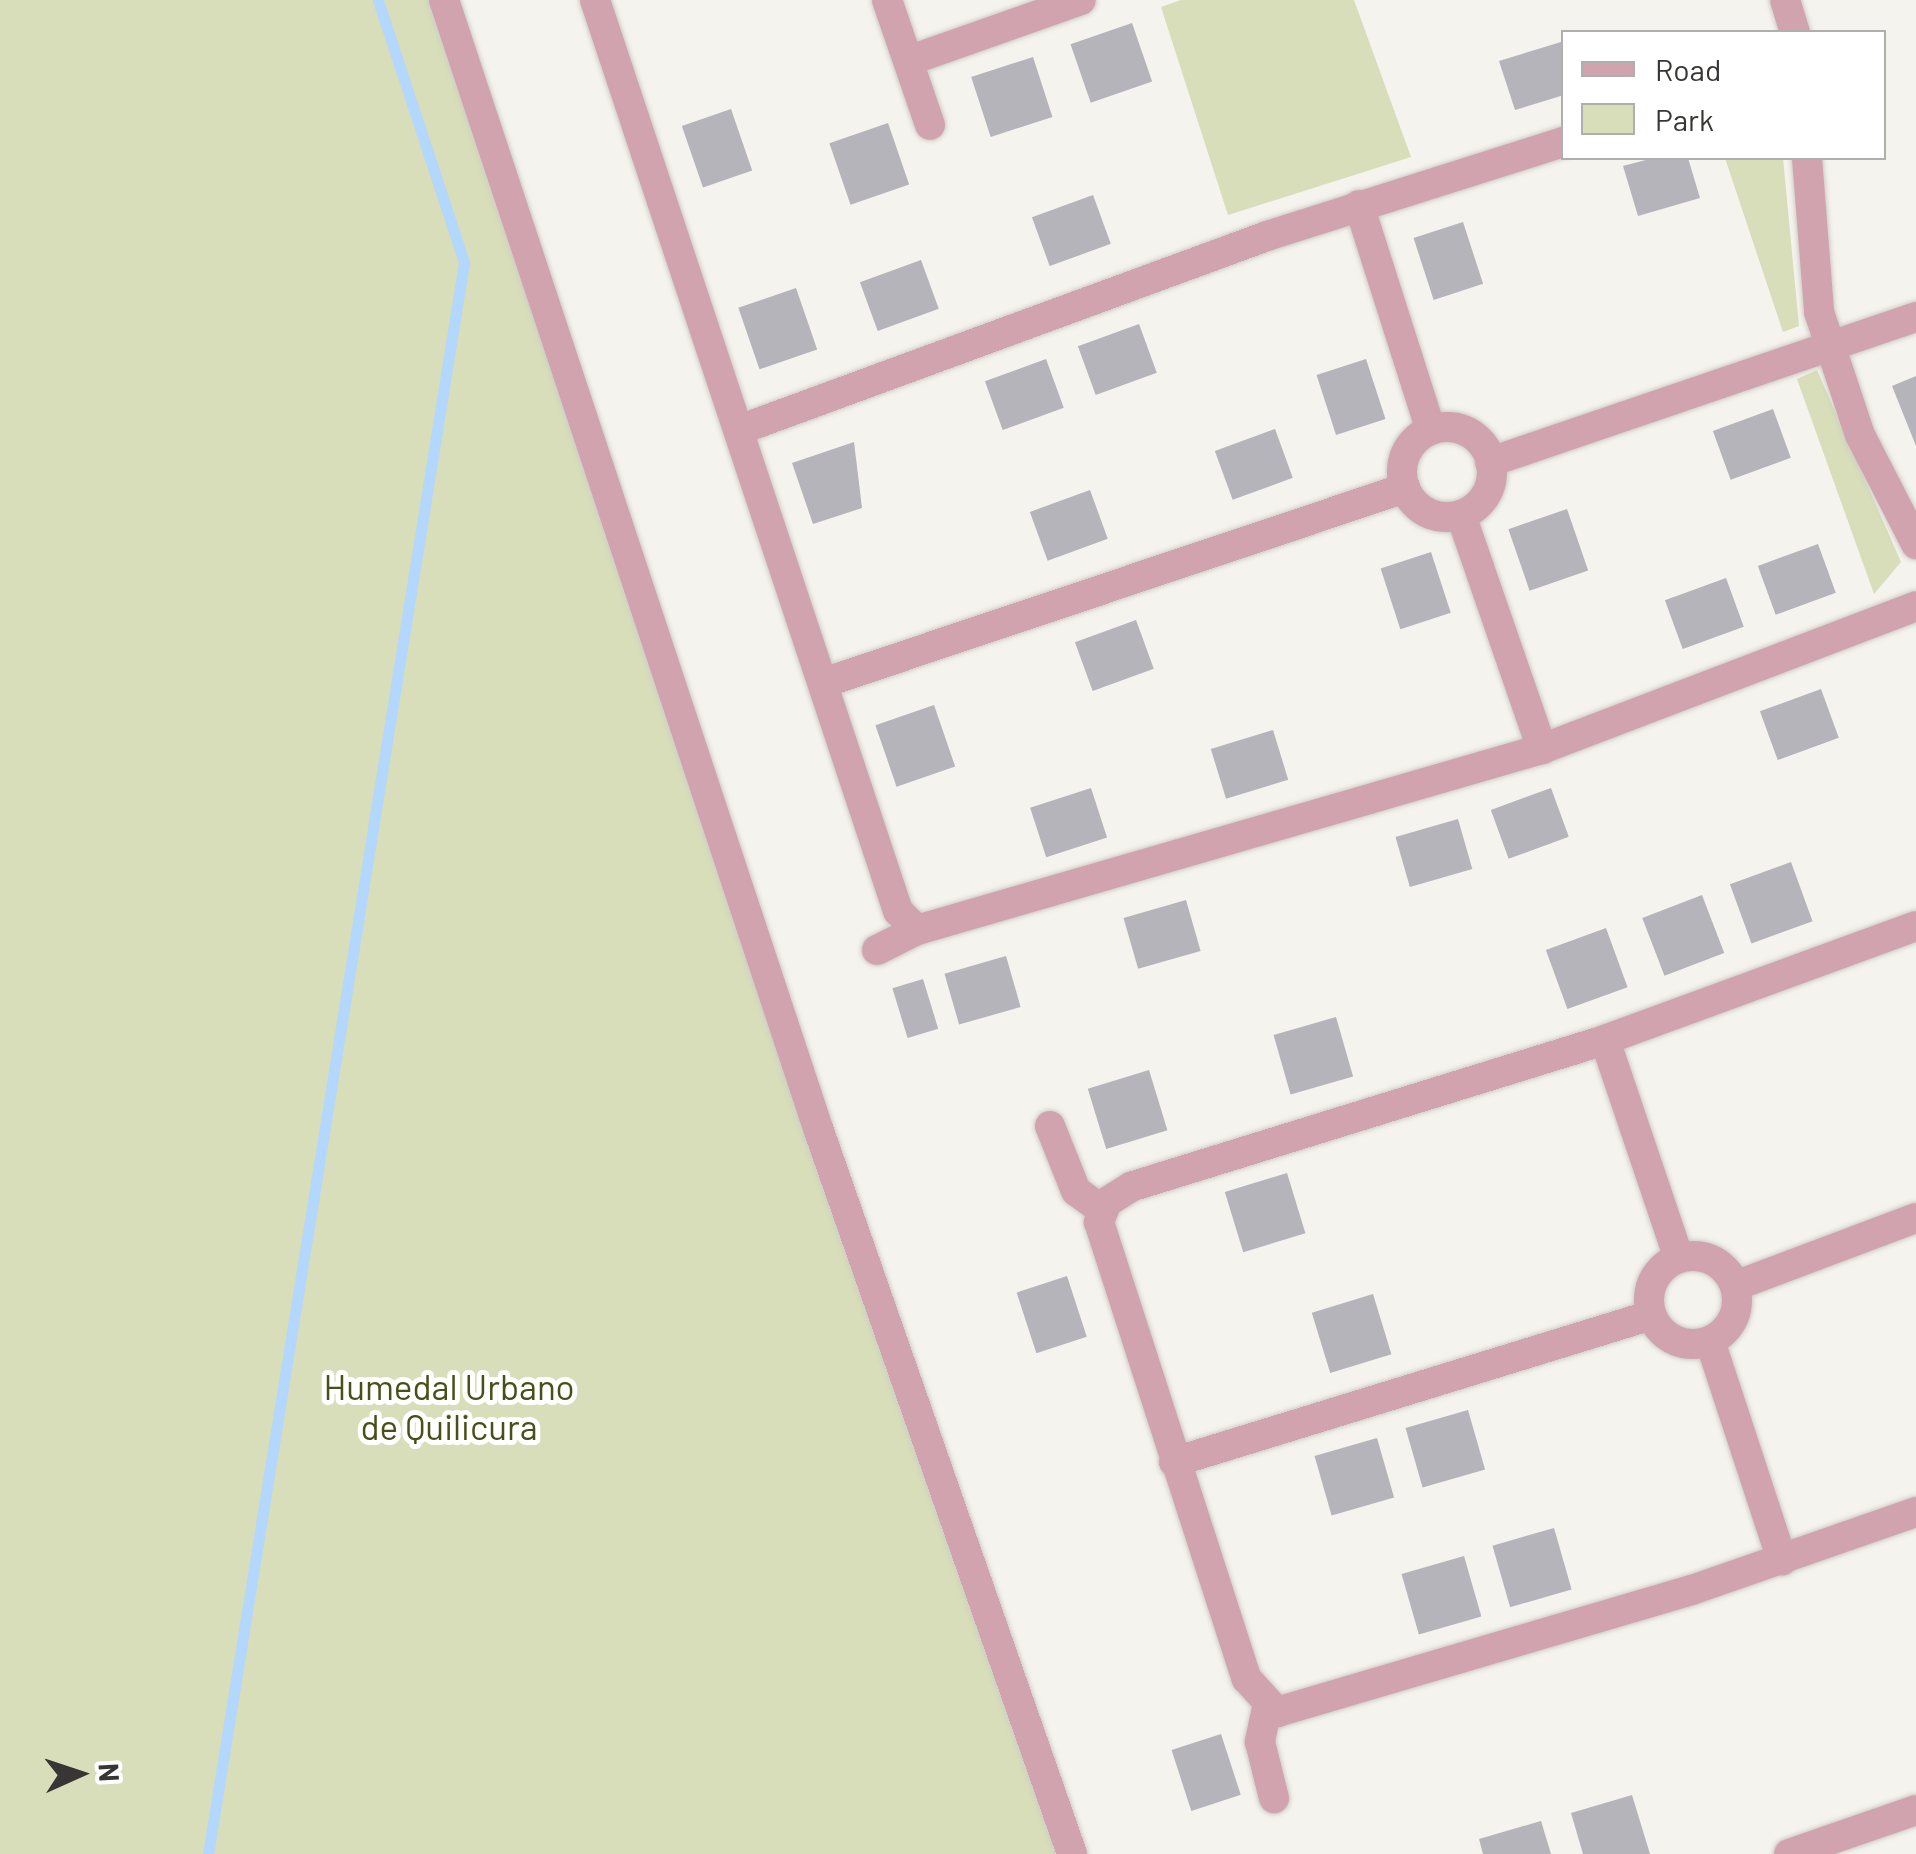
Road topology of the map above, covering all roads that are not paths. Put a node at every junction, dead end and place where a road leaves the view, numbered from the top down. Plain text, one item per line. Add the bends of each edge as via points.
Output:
1 (444, 0) edge
2 (595, 0) edge
3 (888, 0) edge
4 (1082, 0) edge
5 (1786, 0) edge
6 (1794, 30) edge
7 (908, 62) junction
8 (930, 125) dead end
9 (1561, 143) edge
10 (1806, 160) edge
11 (1359, 205) junction
12 (1916, 317) edge
13 (1830, 347) junction
14 (739, 430) junction
15 (1431, 430) junction
16 (1490, 462) junction
17 (1405, 488) junction
18 (1461, 515) junction
19 (1916, 544) edge
20 (1916, 606) edge
21 (823, 683) junction
22 (1542, 749) junction
23 (1916, 926) edge
24 (916, 930) junction
25 (877, 950) dead end
26 (1605, 1040) junction
27 (1050, 1126) dead end
28 (1102, 1210) junction
29 (1916, 1218) edge
30 (1679, 1258) junction
31 (1735, 1286) junction
32 (1651, 1316) junction
33 (1710, 1342) junction
34 (1174, 1462) junction
35 (1916, 1512) edge
36 (1782, 1560) junction
37 (1267, 1708) junction
38 (1274, 1798) dead end
39 (1916, 1810) edge
40 (1869, 1842) edge
41 (1072, 1854) edge
42 (1789, 1854) edge

1 - 41 street via 819,1132
2 - 14 street
3 - 7 street
4 - 7 street
5 - 6 street
7 - 8 street
9 - 11 street
10 - 13 street
11 - 14 street
11 - 15 street
12 - 13 street
13 - 16 street
13 - 19 street via 1860,436
14 - 21 street
15 - 16 street via 1468,432
15 - 17 street via 1406,453
16 - 18 street via 1482,500
17 - 18 street via 1428,513
17 - 21 street
18 - 22 street
20 - 22 street
21 - 24 street via 898,911
22 - 24 street
23 - 26 street
24 - 25 street
26 - 28 street via 1131,1187
26 - 30 street
27 - 28 street via 1076,1191
28 - 34 street via 1102,1250
29 - 31 street
30 - 31 street via 1713,1260
30 - 32 street via 1652,1281
31 - 33 street via 1733,1319
32 - 33 street via 1675,1342
32 - 34 street
33 - 36 street
34 - 37 street via 1247,1680
35 - 36 street
36 - 37 street via 1305,1710
37 - 38 street via 1260,1742
39 - 40 street
40 - 42 street

